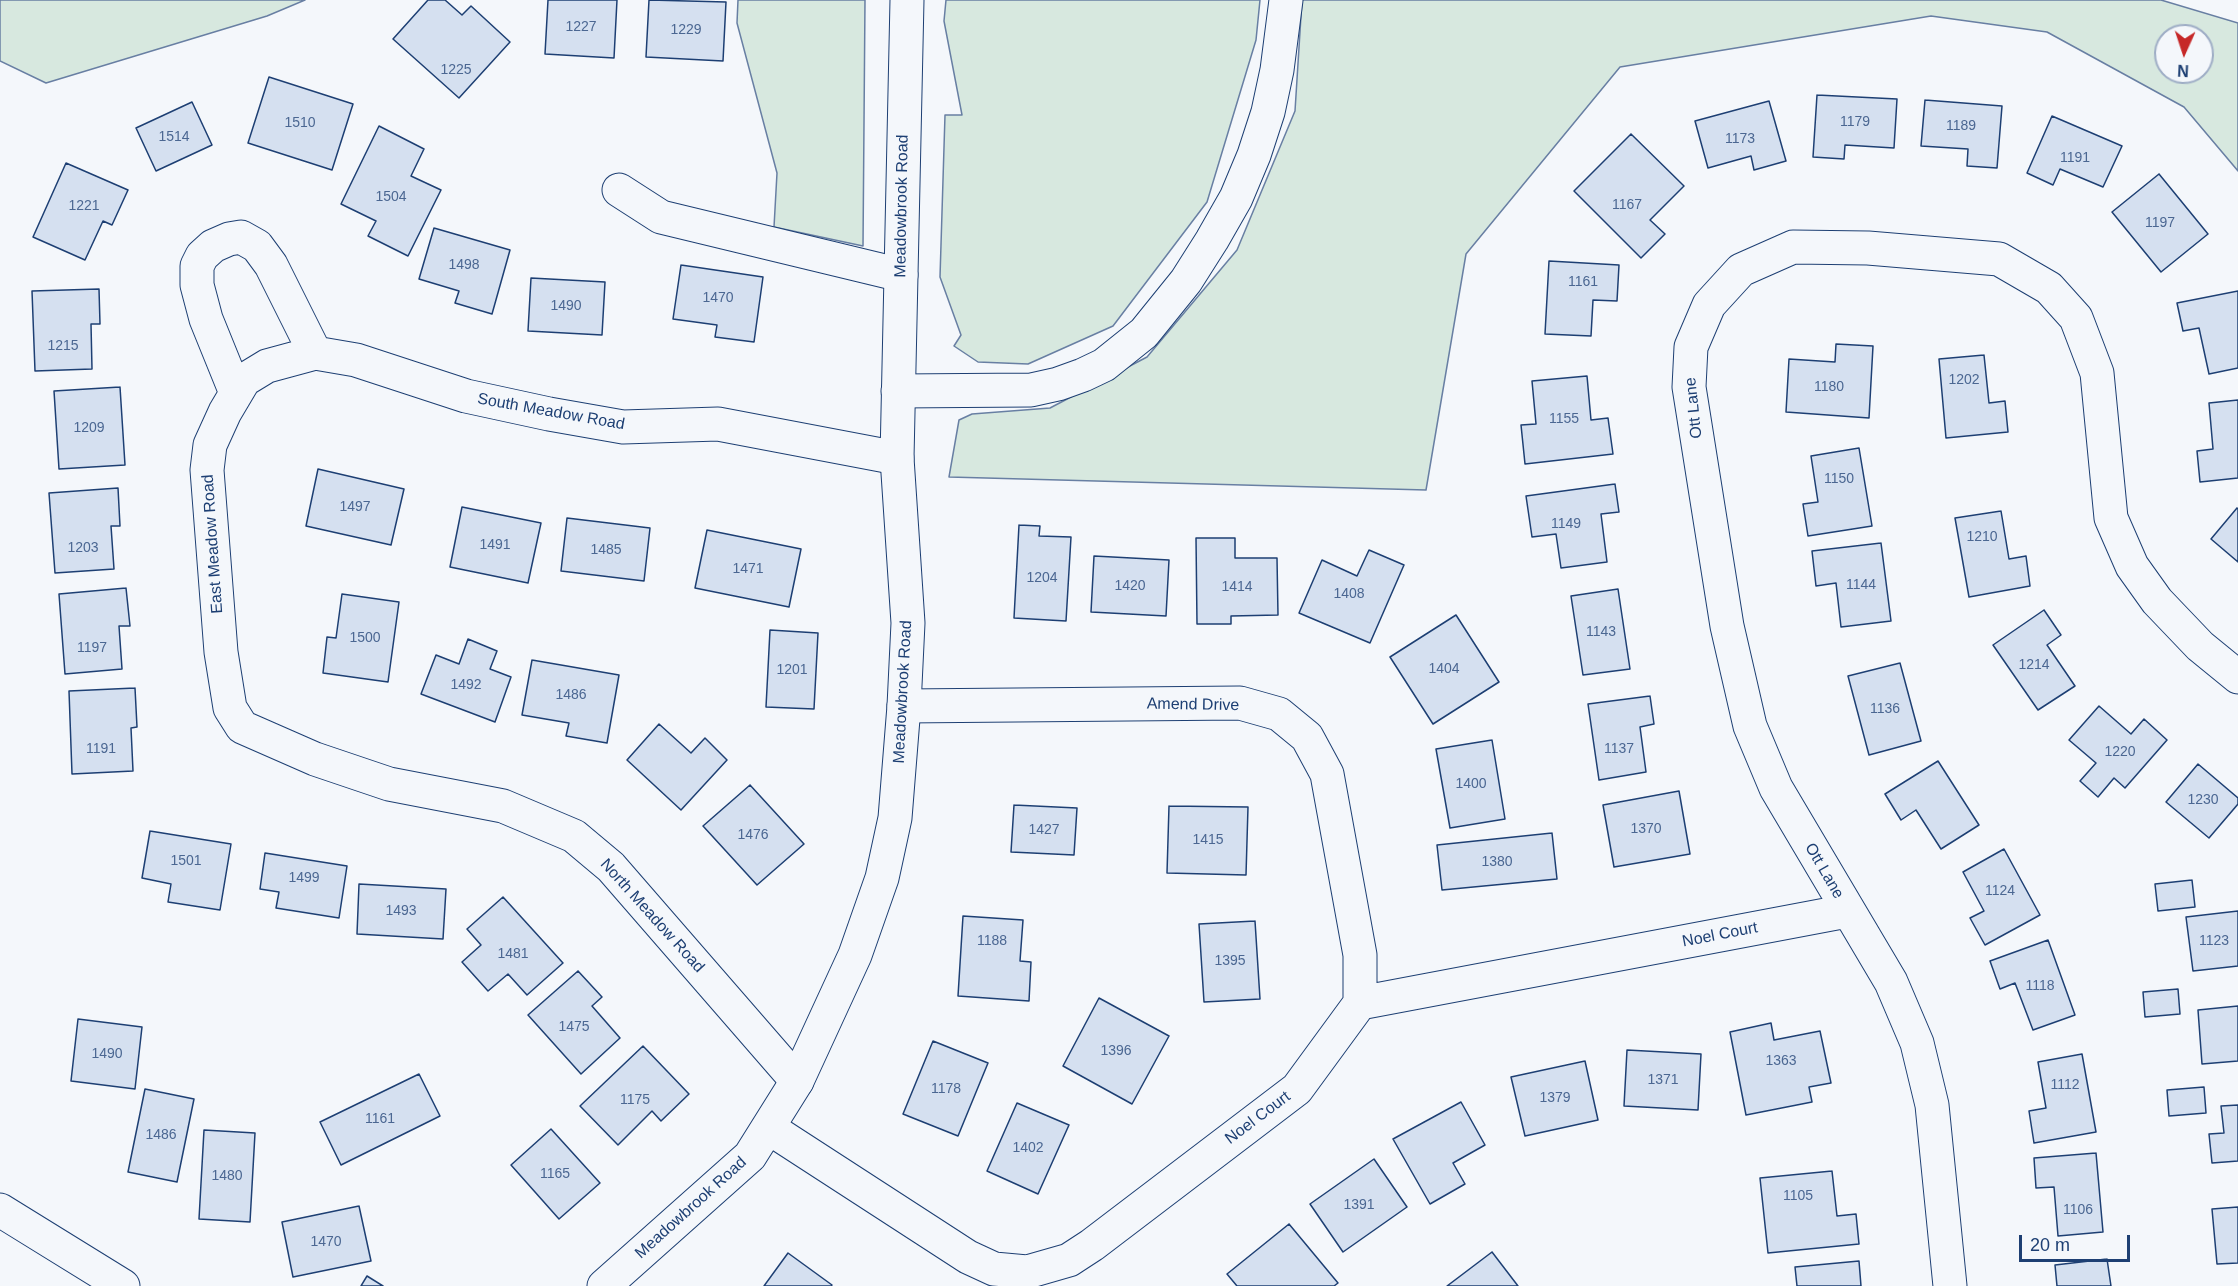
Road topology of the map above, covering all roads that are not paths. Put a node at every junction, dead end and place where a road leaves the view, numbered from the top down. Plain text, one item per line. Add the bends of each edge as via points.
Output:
1 (907, 0) edge
2 (1286, 0) edge
3 (619, 189) dead end
4 (900, 275) junction
5 (315, 353) junction
6 (898, 391) junction
7 (236, 393) junction
8 (897, 458) junction
9 (2238, 677) edge
10 (904, 706) junction
11 (266, 739) joint
12 (1847, 911) junction
13 (1360, 1003) junction
14 (797, 1081) junction
15 (769, 1128) junction
16 (0, 1210) edge
17 (123, 1286) edge
18 (604, 1286) edge
19 (1950, 1286) edge

1 - 4 main road, Meadowbrook Road
2 - 6 main road via 1268,112 1236,198 1186,281 1144,333 1104,365 1049,386 1031,390
3 - 4 main road via 661,217
4 - 6 main road, Meadowbrook Road
5 - 7 main road, East Meadow Road via 267,366 244,380
5 - 7 main road via 271,265 257,246 240,237 213,246 197,266 197,285 206,319
5 - 8 main road, South Meadow Road via 356,360 466,396 623,428 718,424
6 - 8 main road, Meadowbrook Road
7 - 11 main road, East Meadow Road via 210,445 207,470 221,652 230,708 242,727
8 - 10 main road, Meadowbrook Road via 908,623
9 - 12 main road, Ott Lane via 2200,646 2157,602 2132,566 2111,518 2097,373 2076,318 2049,288 1999,259 1868,248 1793,247 1741,270 1709,305 1691,347 1689,387 1727,626 1750,726 1776,788
10 - 13 main road, Amend Drive via 1240,703 1279,714 1307,737 1327,774 1360,955
10 - 14 main road, Meadowbrook Road via 895,818 882,878 855,955
11 - 14 main road, North Meadow Road via 389,784 503,806 574,836 611,867
12 - 13 main road, Noel Court
12 - 19 main road, Ott Lane via 1891,982 1917,1044 1932,1105
13 - 15 main road, Noel Court via 1297,1089 1092,1245 1069,1260 1027,1272 994,1269 968,1257
14 - 15 main road, Meadowbrook Road
15 - 18 main road, Meadowbrook Road via 750,1156
16 - 17 main road

